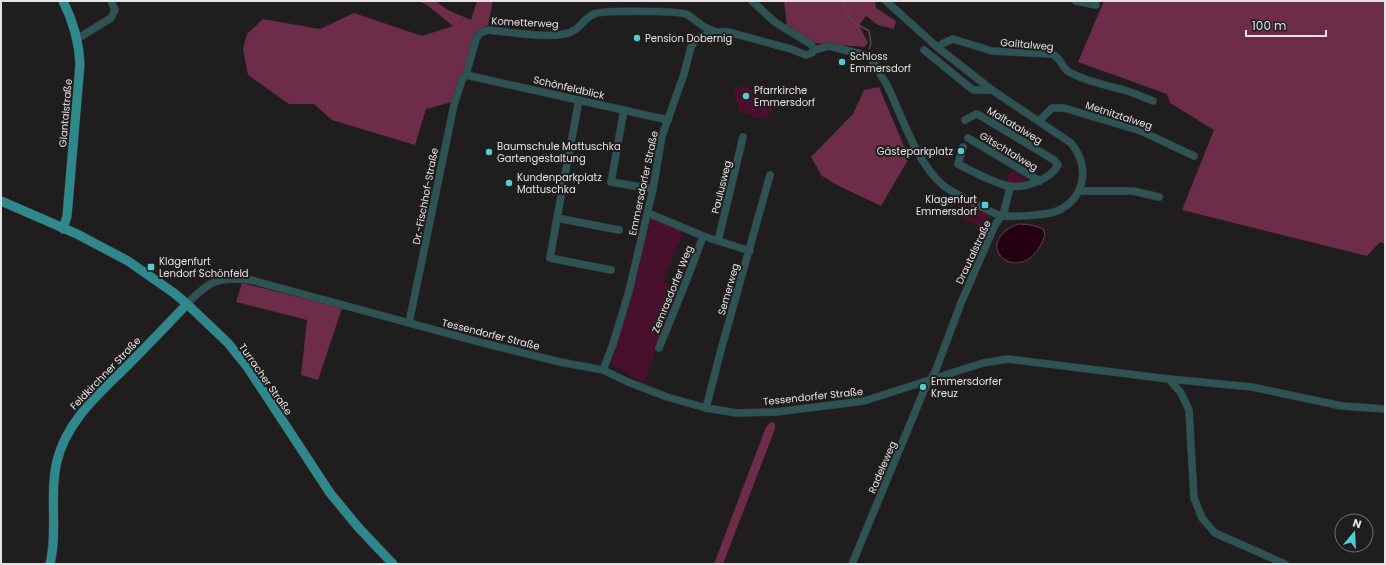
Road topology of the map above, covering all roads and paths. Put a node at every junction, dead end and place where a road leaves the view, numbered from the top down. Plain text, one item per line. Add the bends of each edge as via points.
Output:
1 (63, 1) edge
2 (110, 1) edge
3 (752, 1) edge
4 (886, 1) edge
5 (1076, 1) edge
6 (1096, 6) dead end
7 (699, 24) junction
8 (715, 32) junction
9 (77, 38) junction
10 (697, 38) junction
11 (938, 47) junction
12 (814, 50) junction
13 (924, 50) dead end
14 (466, 75) junction
15 (992, 90) junction
16 (579, 100) junction
17 (1153, 101) dead end
18 (624, 110) junction
19 (668, 120) junction
20 (965, 120) dead end
21 (1039, 122) junction
22 (744, 137) dead end
23 (968, 138) dead end
24 (963, 147) dead end
25 (1194, 156) dead end
26 (770, 175) dead end
27 (1040, 181) junction
28 (1010, 187) junction
29 (653, 189) junction
30 (1079, 191) junction
31 (1159, 198) dead end
32 (1, 201) edge
33 (648, 213) junction
34 (1002, 216) junction
35 (557, 218) junction
36 (63, 229) junction
37 (619, 230) dead end
38 (703, 236) junction
39 (718, 241) junction
40 (750, 251) junction
41 (611, 270) dead end
42 (188, 304) junction
43 (409, 323) junction
44 (659, 348) dead end
45 (603, 370) junction
46 (932, 379) junction
47 (1169, 379) junction
48 (706, 408) junction
49 (1385, 409) edge
50 (50, 564) edge
51 (393, 564) edge
52 (852, 564) edge
53 (1285, 564) edge

1 - 9 main road, Glantalstraße
2 - 9 street via 114,10 111,18
3 - 12 street via 776,24 810,44
4 - 11 street
5 - 6 street
7 - 8 street, Kometterweg
7 - 10 street
7 - 14 street, Kometterweg via 691,16 682,13 626,12 593,14 579,28 562,34 488,30 480,33 476,39
8 - 10 street
8 - 12 street via 736,34 806,55
9 - 36 main road, Glantalstraße via 80,64 67,216
10 - 19 street, Emmersdorfer Straße via 690,50
11 - 15 street
11 - 17 street, Gailtalweg via 954,39 992,51 1052,54 1061,60 1069,73
12 - 34 street via 829,46 868,56 887,85 922,161 939,182 951,191
13 - 15 street via 973,90
14 - 16 street, Schönfeldblick
14 - 43 street, Dr.-Fischhof-Straße via 453,110
15 - 21 street
16 - 18 street, Schönfeldblick
16 - 35 street
18 - 19 street, Schönfeldblick
18 - 29 street via 611,182
19 - 29 street, Emmersdorfer Straße via 662,136
20 - 27 street, Maltatalweg via 979,115 1054,160 1058,165 1055,171
21 - 25 street, Metnitztalweg via 1052,108 1064,108 1141,131
21 - 30 street via 1064,137 1078,151 1083,169
22 - 39 street, Paulusweg
23 - 27 street, Gitschtalweg
24 - 28 street via 958,164
26 - 40 street, Semerweg
27 - 28 street
28 - 34 street
29 - 33 street, Emmersdorfer Straße
30 - 31 street via 1133,191
30 - 34 street, Drautalstraße via 1066,205 1056,211
32 - 36 main road, Turracher Straße
33 - 38 street
33 - 45 street, Emmersdorfer Straße via 629,291
34 - 46 street, Drautalstraße via 994,227 961,303
35 - 37 street
35 - 41 street via 550,258
36 - 42 main road, Turracher Straße via 128,261
38 - 39 street
38 - 44 street, Zemrasdorfer Weg
39 - 40 street
40 - 48 street, Semerweg
42 - 43 street, Tessendorfer Straße via 212,283 235,278 251,280
42 - 50 main road, Feldkirchner Straße via 90,403 71,428 57,461 55,473 54,535
42 - 51 main road, Turracher Straße via 228,343 248,368 330,493
43 - 45 street, Tessendorfer Straße via 552,360
45 - 48 street, Tessendorfer Straße via 667,397
46 - 47 street, Tessendorfer Straße via 994,360 1008,359
46 - 48 street, Tessendorfer Straße via 864,401 776,412 737,412
46 - 52 street, Radeleweg via 925,388
47 - 49 street, Tessendorfer Straße via 1252,387 1342,406
47 - 53 street via 1181,393 1189,410 1194,498 1202,518 1216,533

